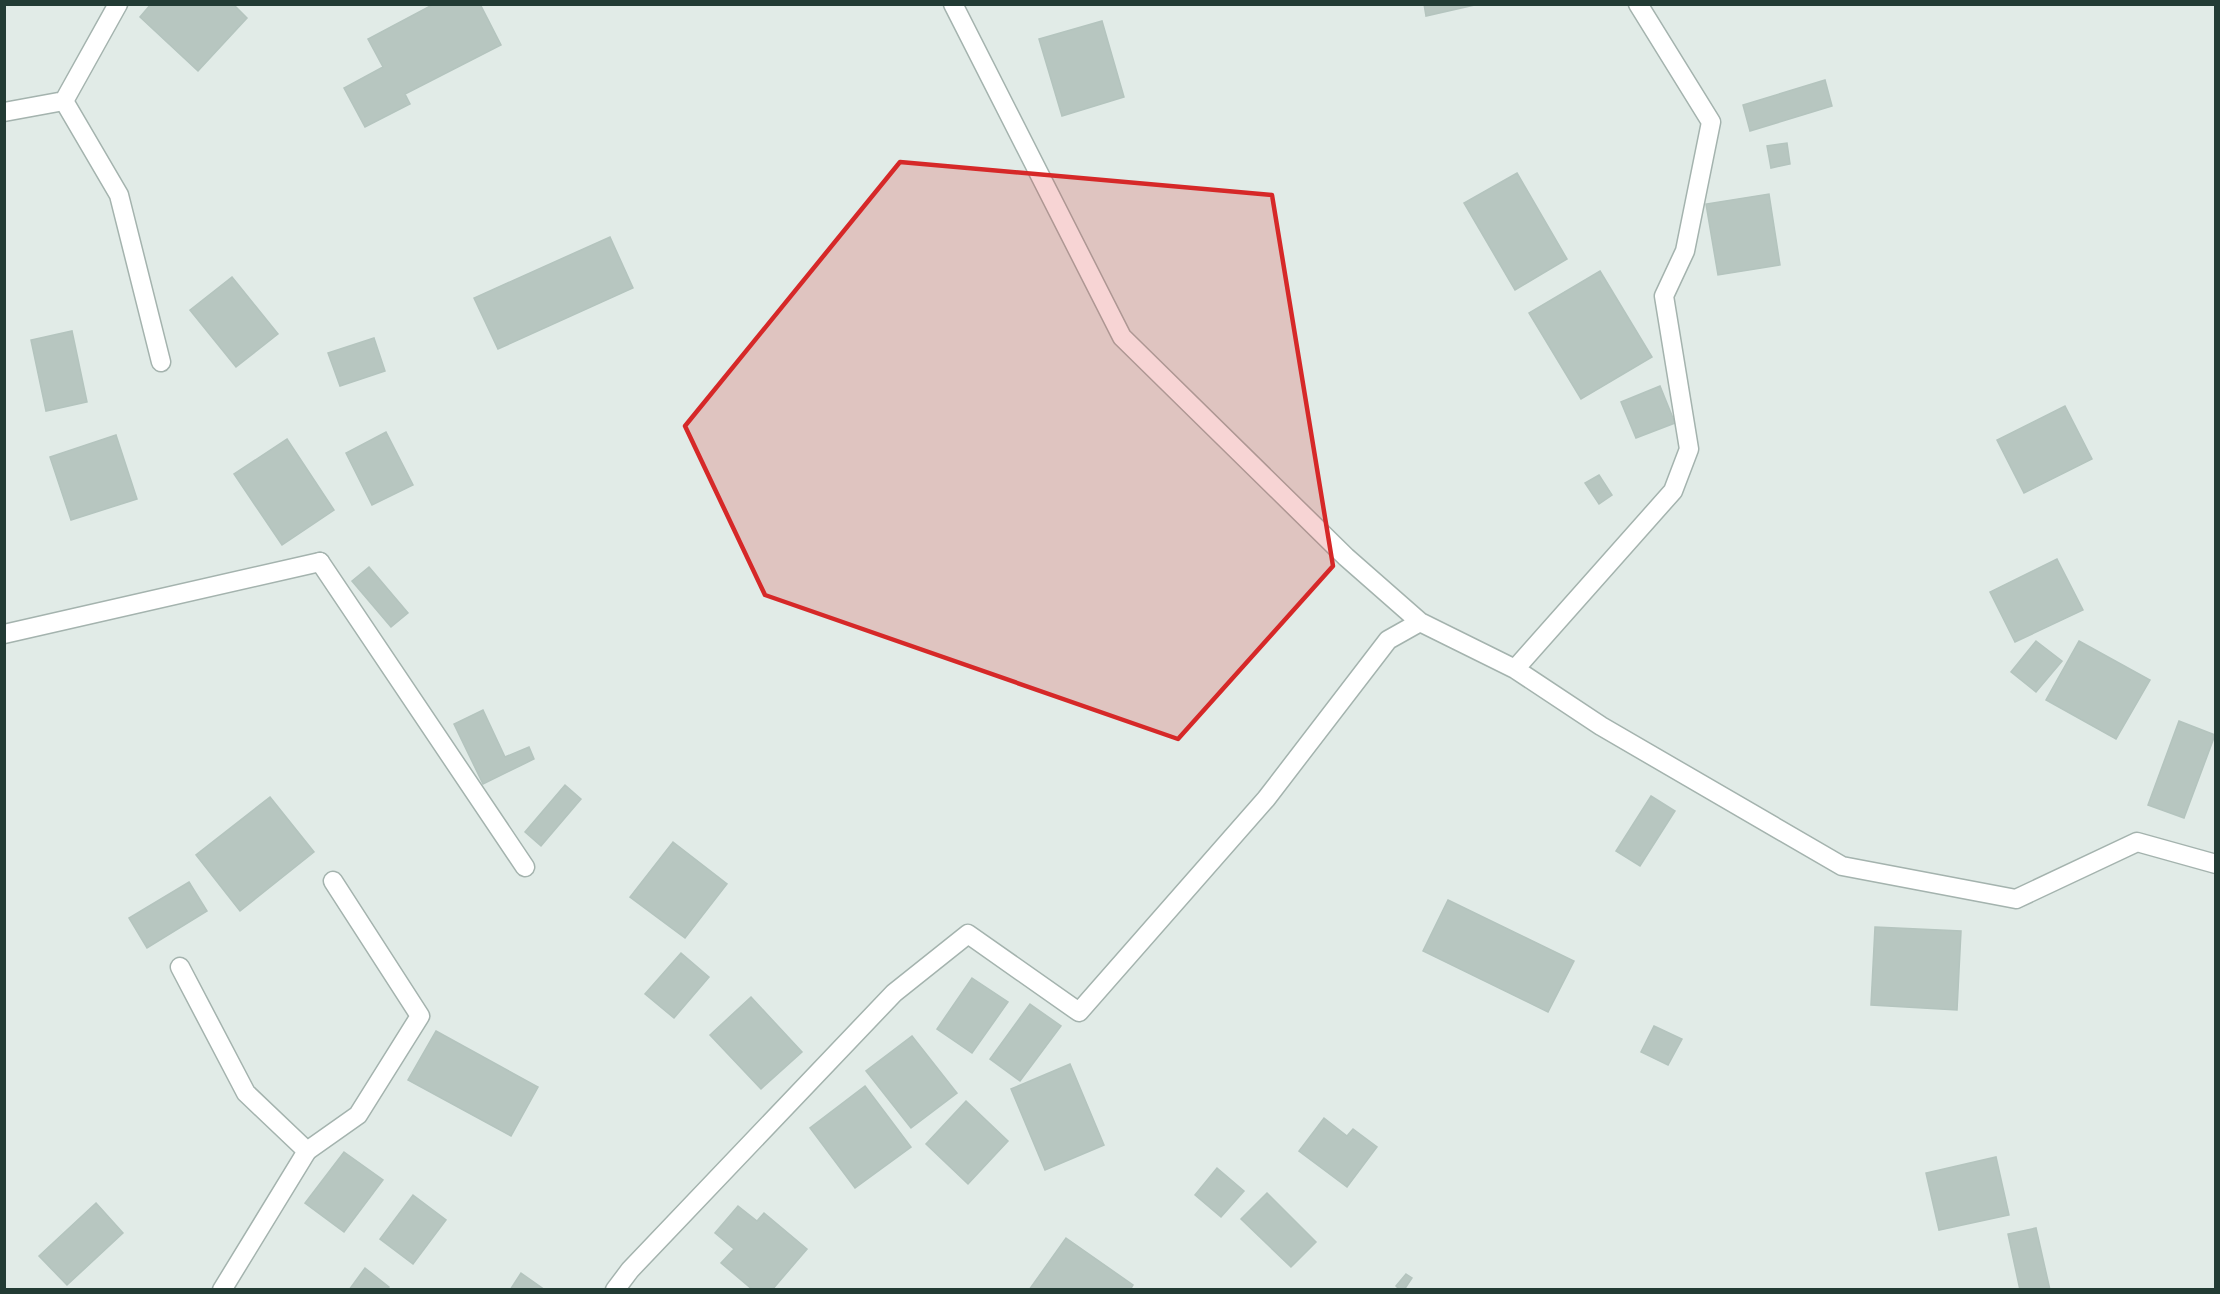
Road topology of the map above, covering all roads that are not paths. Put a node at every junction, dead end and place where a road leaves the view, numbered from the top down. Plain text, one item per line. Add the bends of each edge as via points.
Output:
1 (118, 4) edge
2 (953, 4) edge
3 (1638, 4) edge
4 (64, 101) junction
5 (4, 112) edge
6 (161, 362) dead end
7 (1420, 622) junction
8 (4, 634) edge
9 (1515, 669) junction
10 (2216, 864) edge
11 (525, 867) dead end
12 (333, 881) dead end
13 (180, 967) dead end
14 (307, 1151) junction
15 (222, 1290) edge
16 (615, 1290) edge

1 - 4 street
2 - 7 street via 1122,337 1346,557
3 - 9 street via 1711,122 1685,251 1664,296 1689,449 1673,491
4 - 5 street
4 - 6 street via 119,195
7 - 9 street
7 - 16 street via 1388,640 1266,799 1079,1012 968,934 894,993 630,1269
8 - 11 street via 320,562
9 - 10 street via 1601,726 1842,866 2016,899 2137,842
12 - 14 street via 420,1016 358,1115
13 - 14 street via 246,1092
14 - 15 street

